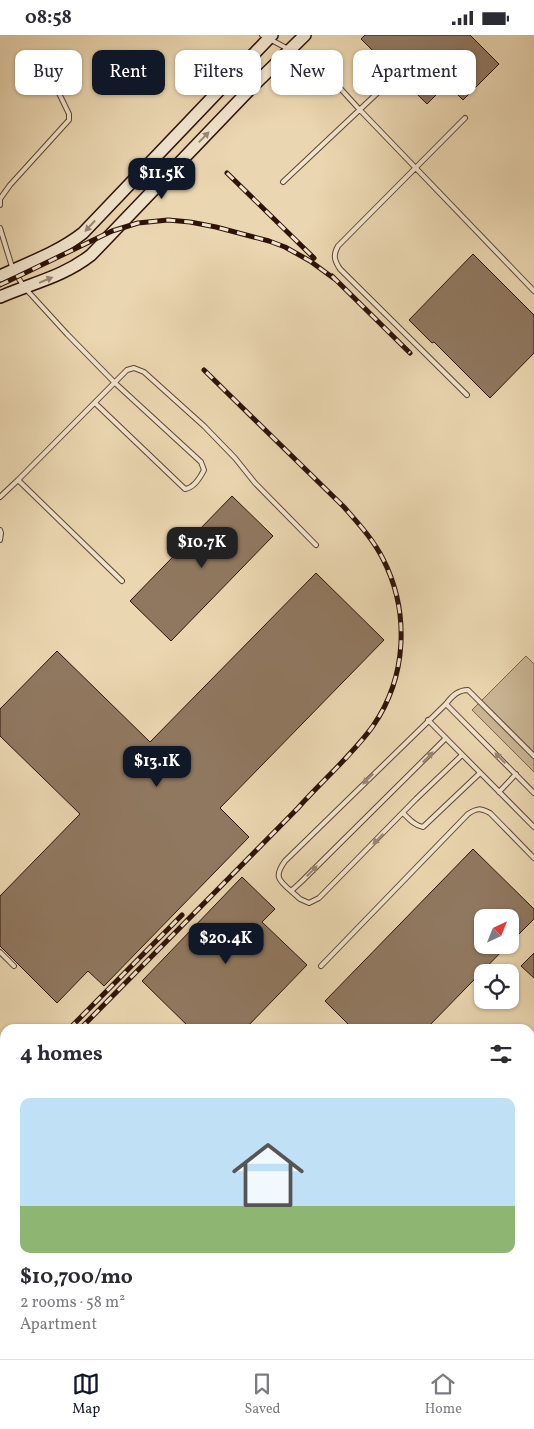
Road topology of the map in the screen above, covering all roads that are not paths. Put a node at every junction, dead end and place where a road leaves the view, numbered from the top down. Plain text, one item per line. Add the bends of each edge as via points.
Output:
1 (305, 35) edge
2 (267, 36) edge
3 (255, 50) edge
4 (288, 50) edge
5 (290, 50) edge
6 (271, 68) edge
7 (261, 78) edge
8 (343, 91) edge
9 (60, 95) edge
10 (214, 95) edge
11 (244, 95) edge
12 (375, 95) edge
13 (359, 109) junction
14 (465, 118) dead end
15 (414, 167) junction
16 (283, 182) dead end
17 (0, 205) edge
18 (0, 228) edge
19 (13, 270) junction
20 (0, 276) edge
21 (25, 288) junction
22 (534, 291) edge
23 (0, 297) edge
24 (115, 383) junction
25 (466, 395) dead end
26 (94, 403) junction
27 (18, 480) junction
28 (0, 497) edge
29 (0, 530) edge
30 (0, 540) edge
31 (316, 545) dead end
32 (122, 581) dead end
33 (446, 704) junction
34 (428, 720) junction
35 (446, 738) junction
36 (462, 755) junction
37 (534, 756) edge
38 (480, 773) junction
39 (516, 774) junction
40 (499, 792) junction
41 (534, 793) edge
42 (403, 813) junction
43 (534, 827) edge
44 (534, 858) edge
45 (290, 891) junction
46 (0, 952) edge
47 (14, 966) dead end
48 (321, 966) dead end

1 - 5 main road
2 - 3 main road
2 - 4 lane
6 - 7 main road
8 - 13 lane
9 - 17 lane via 70,114 69,120 10,185 0,199
10 -> 19 main road via 83,233
21 -> 11 main road via 48,280 91,255
12 - 13 lane
13 - 15 lane
13 - 16 lane
14 - 15 lane
15 - 22 lane
15 - 25 lane via 338,246 334,259 340,269
18 - 19 lane
19 - 20 main road
19 - 21 lane
21 - 23 main road
21 - 24 lane
24 - 26 lane
24 - 26 lane via 201,462 204,470 194,485 184,489
24 - 31 lane via 127,370 134,368 144,372 204,426
26 - 27 lane
27 - 28 lane
27 - 32 lane
29 - 30 lane
33 - 34 lane
33 - 37 lane via 455,693 468,690
39 -> 33 lane
34 - 35 lane
34 -> 45 lane via 285,861 278,877
35 - 36 lane
45 -> 35 lane
36 - 38 lane
36 - 42 lane
38 - 40 lane
38 - 42 lane via 423,827
39 - 40 lane
39 - 41 lane
40 - 43 lane
42 -> 45 lane via 316,900 309,903
44 - 48 lane via 490,813 476,809
46 - 47 lane

